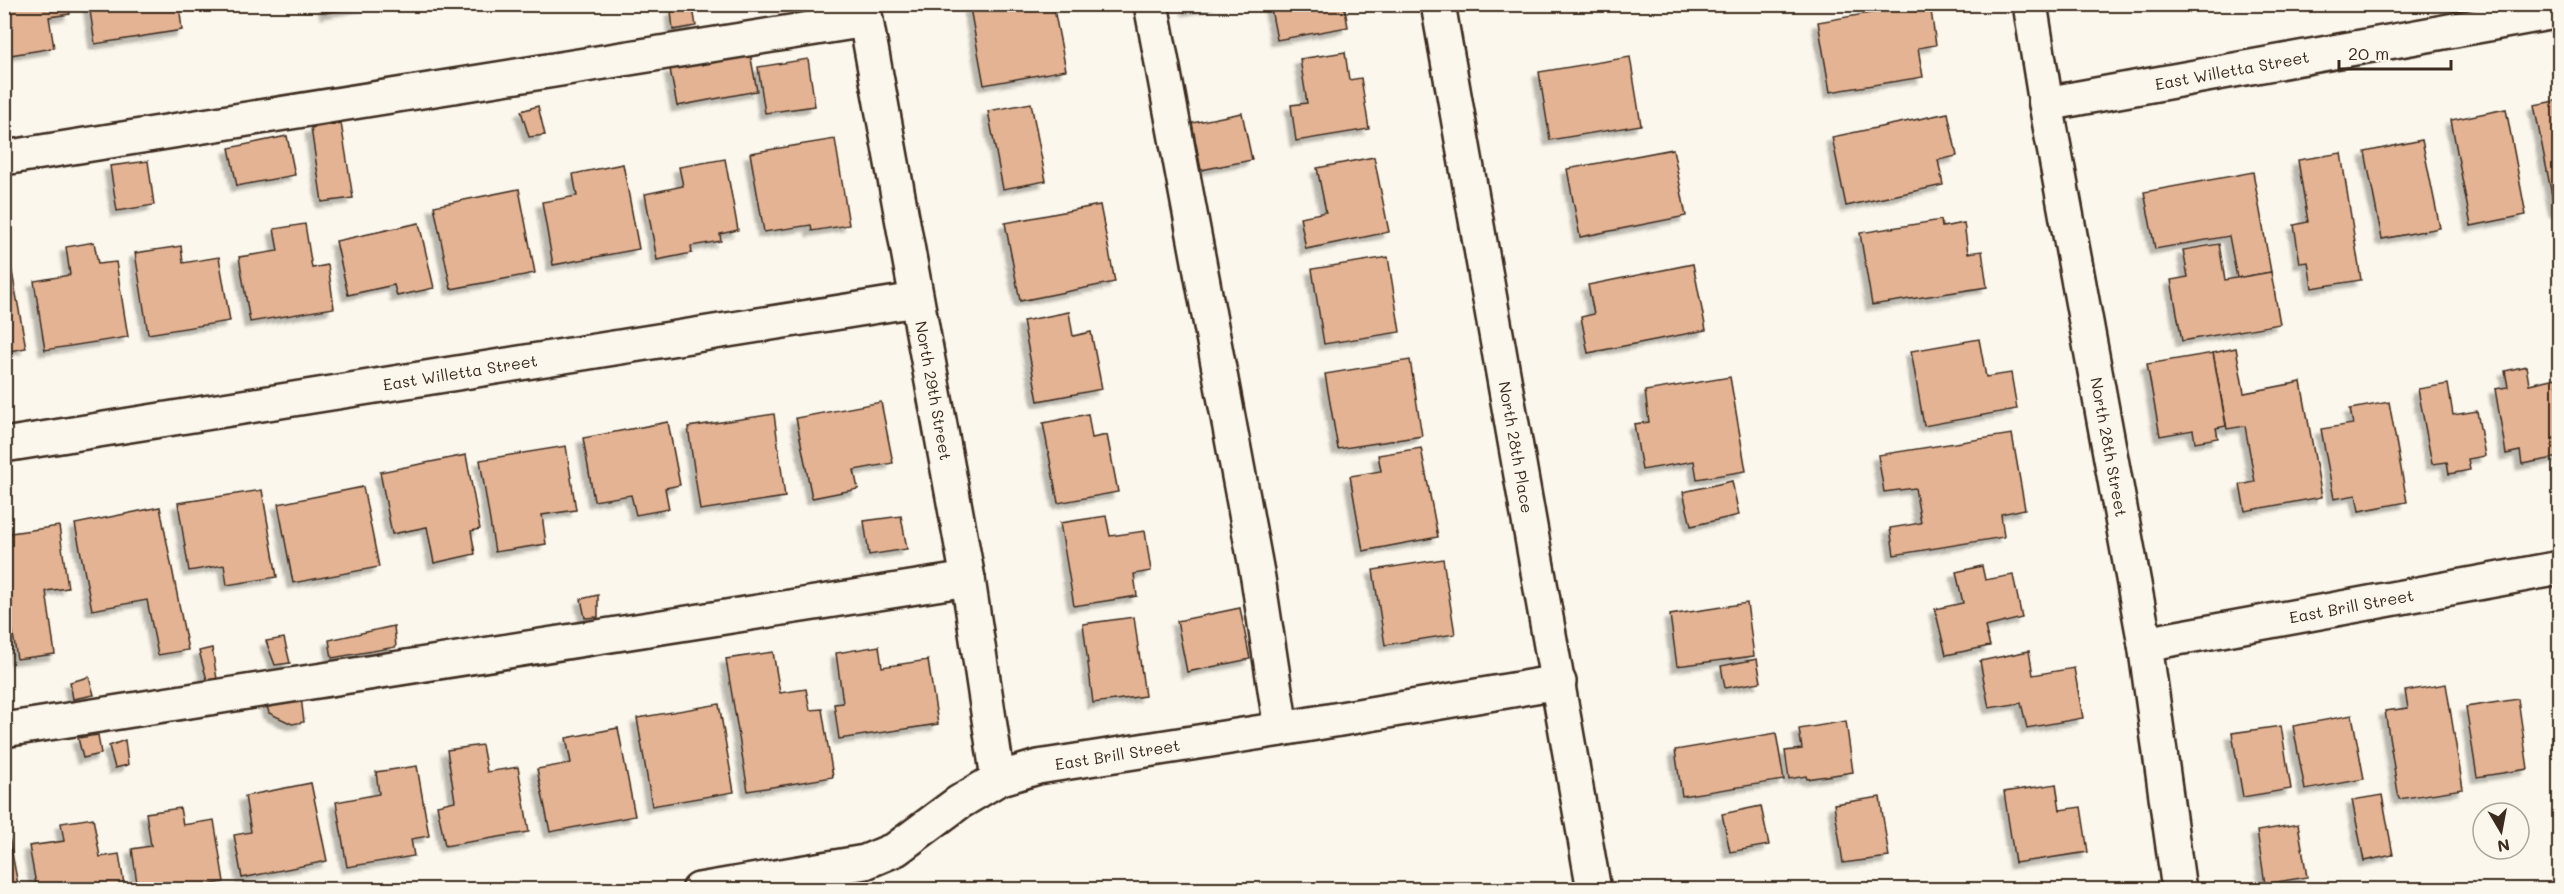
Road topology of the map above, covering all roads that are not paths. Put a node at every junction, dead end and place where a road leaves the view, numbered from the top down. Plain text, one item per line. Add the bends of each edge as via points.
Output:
1 (1151, 4) edge
2 (1438, 4) edge
3 (2030, 4) edge
4 (2559, 11) edge
5 (865, 12) edge
6 (2046, 104) junction
7 (4, 158) edge
8 (916, 300) junction
9 (4, 445) edge
10 (2559, 568) edge
11 (968, 579) junction
12 (2145, 644) junction
13 (1559, 682) junction
14 (1281, 729) junction
15 (4, 730) edge
16 (998, 779) junction
17 (699, 890) edge
18 (1594, 890) edge
19 (2179, 890) edge

1 - 14 street via 1258,578
2 - 13 street, North 28th Place
3 - 6 street, North 28th Street
4 - 6 street, East Willetta Street
5 - 7 street
5 - 8 street, North 29th Street
6 - 12 street, North 28th Street
8 - 9 street, East Willetta Street
8 - 11 street, North 29th Street
10 - 12 street, East Brill Street
11 - 15 street
11 - 16 street, North 29th Street
12 - 19 street, North 28th Street
13 - 14 street, East Brill Street
13 - 18 street, North 28th Place
14 - 16 street, East Brill Street via 1038,766
16 - 17 street, East Brill Street via 896,849 865,862

